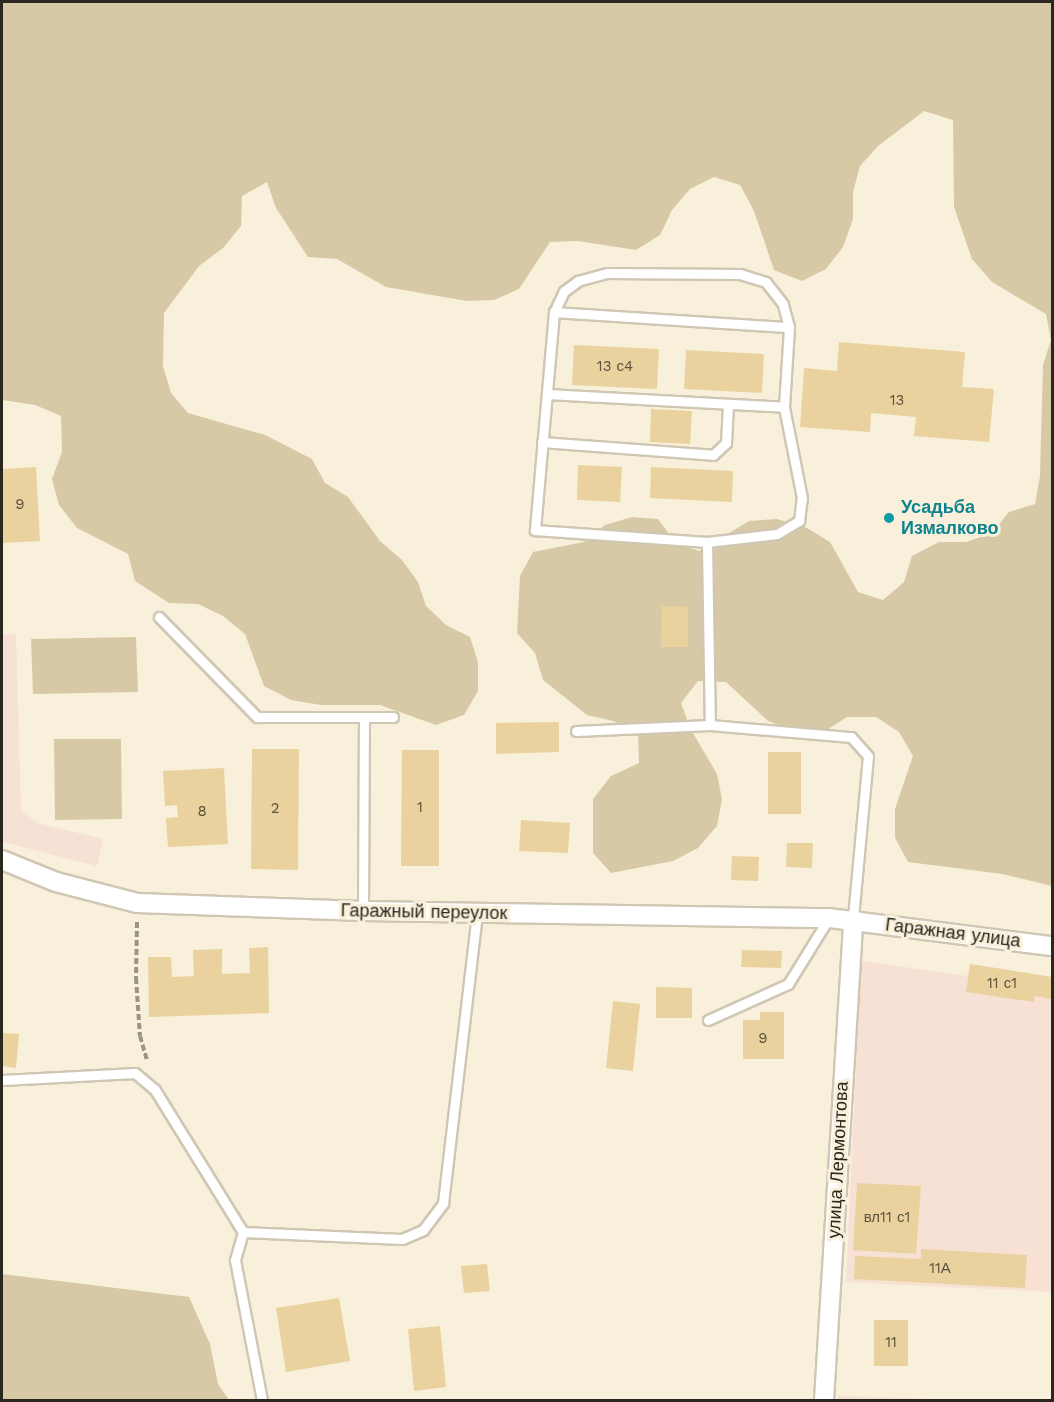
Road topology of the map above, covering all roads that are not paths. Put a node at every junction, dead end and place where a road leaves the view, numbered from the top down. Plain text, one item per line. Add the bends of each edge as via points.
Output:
1 (554, 312) junction
2 (789, 327) junction
3 (547, 394) junction
4 (728, 404) junction
5 (784, 407) junction
6 (542, 442) junction
7 (707, 542) junction
8 (159, 617) dead end
9 (364, 717) junction
10 (393, 717) dead end
11 (710, 725) junction
12 (576, 730) dead end
13 (2, 860) edge
14 (363, 912) junction
15 (477, 913) junction
16 (830, 918) junction
17 (853, 920) junction
18 (1053, 946) edge
19 (708, 1020) dead end
20 (2, 1080) edge
21 (243, 1232) junction
22 (262, 1401) edge
23 (824, 1401) edge

1 - 2 lane
1 - 2 lane via 564,291 579,281 607,273 740,274 766,282 783,304
1 - 3 lane
2 - 5 lane
3 - 4 lane
3 - 6 lane
4 - 5 lane
4 - 6 lane via 726,443 713,455
5 - 7 lane via 802,498 799,520 777,534
6 - 7 lane via 535,531
7 - 11 lane
8 - 9 lane via 257,717
9 - 10 lane
9 - 14 lane
11 - 12 lane
11 - 17 lane via 851,736 868,756
13 - 14 street, Гаражный переулок via 56,882 137,903
14 - 15 street, Гаражный переулок
15 - 16 street, Гаражный переулок
15 - 21 lane via 443,1203 423,1230 402,1239
16 - 17 street, Гаражный переулок
16 - 19 lane via 788,984
17 - 18 street, Гаражная улица
17 - 23 street, улица Лермонтова
20 - 21 lane via 135,1072 155,1090
21 - 22 lane via 235,1260

